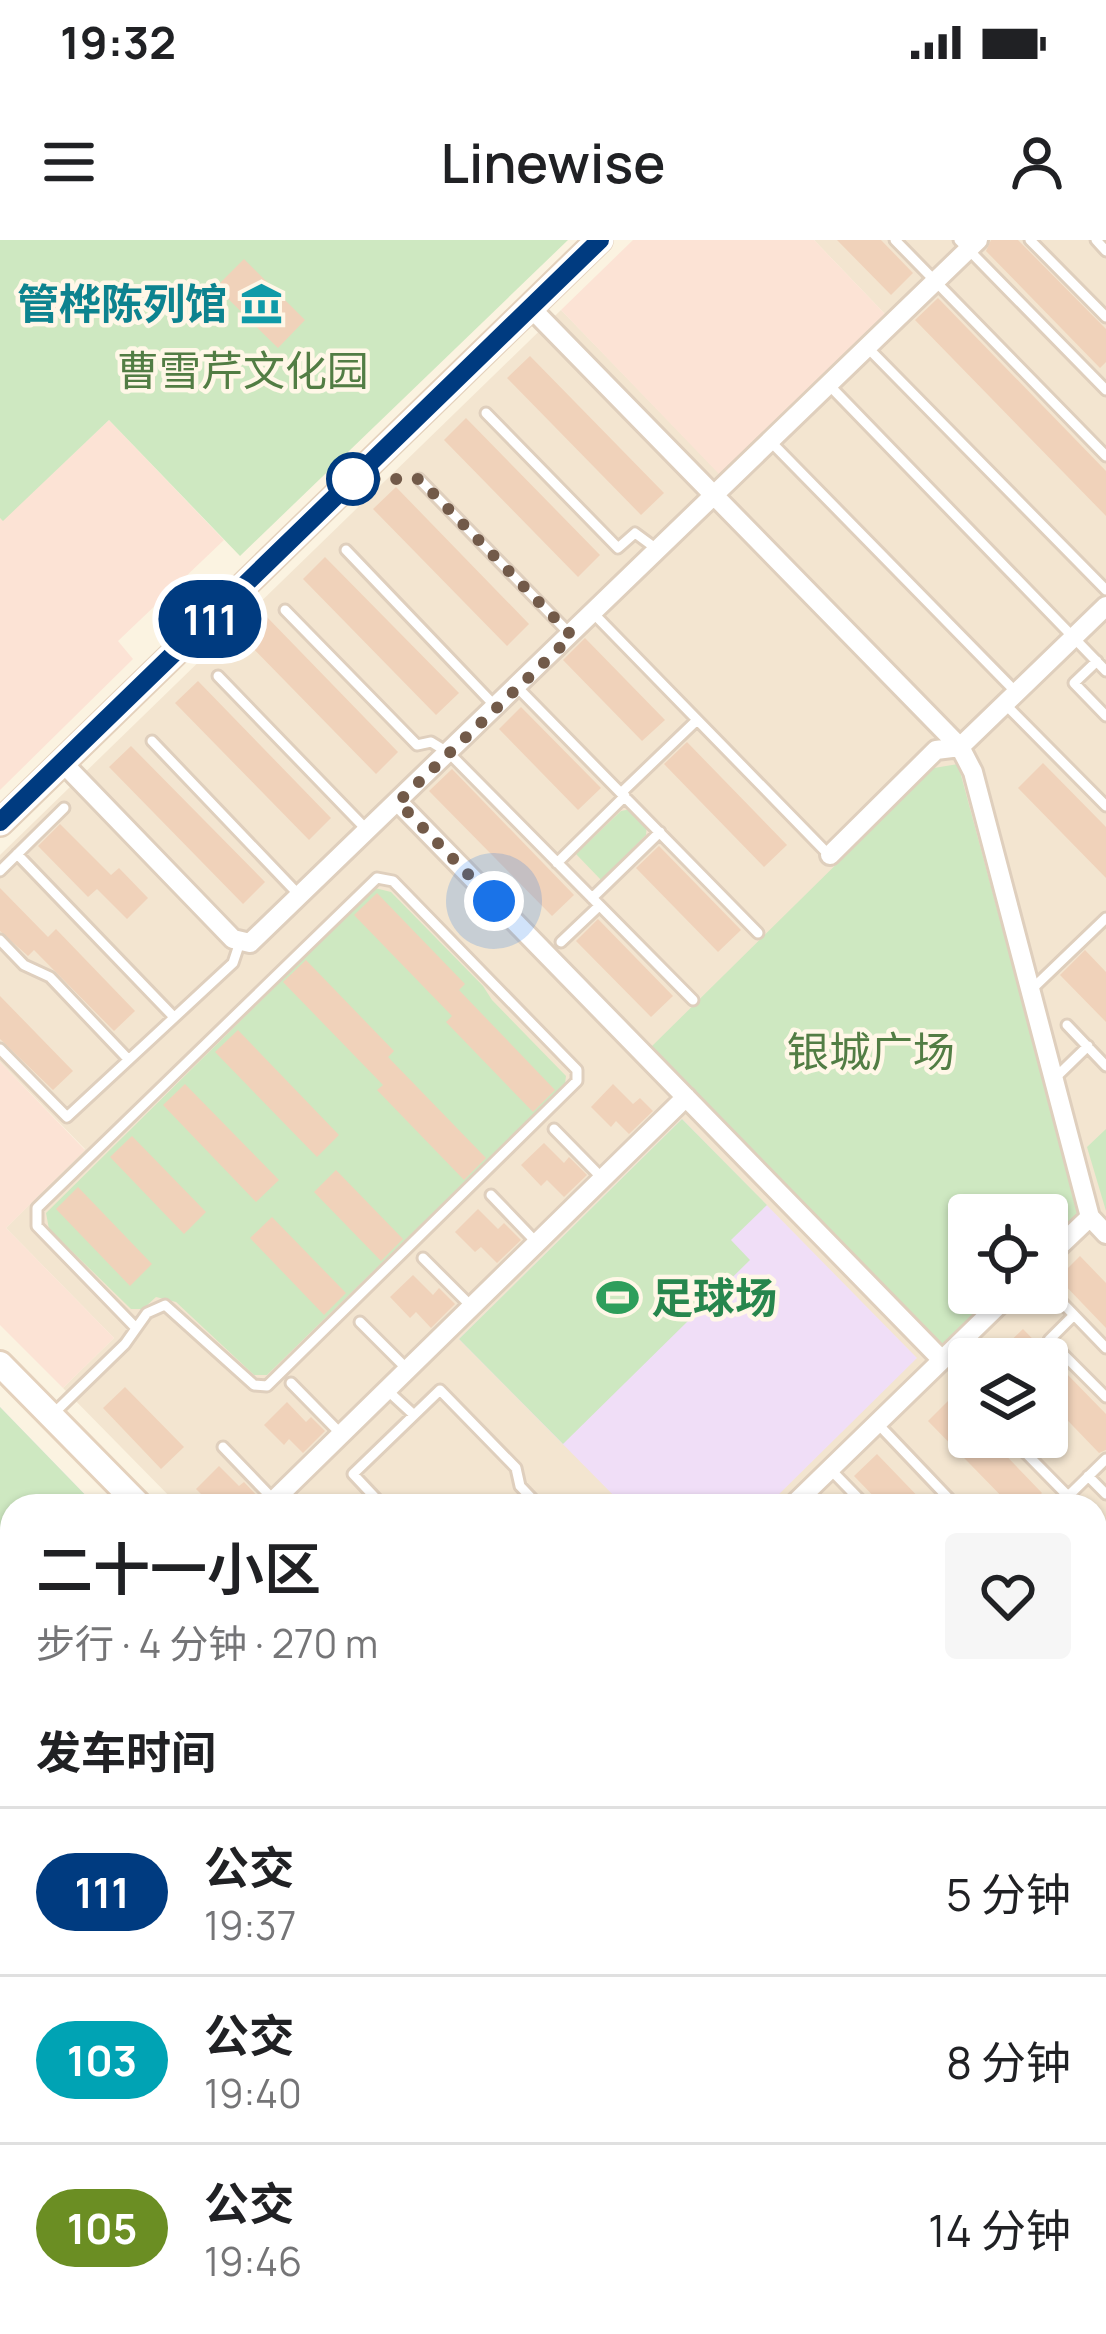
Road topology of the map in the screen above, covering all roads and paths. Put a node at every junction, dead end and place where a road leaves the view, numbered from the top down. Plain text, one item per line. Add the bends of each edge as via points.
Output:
1 (599, 240) edge
2 (895, 240) edge
3 (1030, 240) edge
4 (1096, 240) edge
5 (968, 243) edge
6 (1106, 250) edge
7 (935, 281) junction
8 (530, 307) junction
9 (1106, 317) edge
10 (867, 347) junction
11 (829, 385) junction
12 (1106, 390) edge
13 (487, 413) dead end
14 (771, 442) junction
15 (1106, 456) edge
16 (419, 479) dead end
17 (715, 496) junction
18 (346, 550) dead end
19 (659, 551) junction
20 (1106, 590) edge
21 (1106, 606) edge
22 (285, 610) dead end
23 (594, 614) junction
24 (572, 636) junction
25 (1074, 638) junction
26 (1096, 661) junction
27 (1106, 671) edge
28 (218, 676) dead end
29 (518, 688) junction
30 (1011, 698) junction
31 (497, 708) junction
32 (1106, 716) edge
33 (697, 720) junction
34 (152, 741) dead end
35 (960, 747) junction
36 (448, 753) junction
37 (62, 762) junction
38 (623, 795) junction
39 (398, 802) junction
40 (1106, 806) edge
41 (64, 808) dead end
42 (0, 823) edge
43 (367, 830) junction
44 (660, 832) junction
45 (17, 854) junction
46 (830, 855) joint
47 (557, 863) junction
48 (0, 871) edge
49 (300, 896) junction
50 (596, 902) junction
51 (1106, 918) edge
52 (758, 933) dead end
53 (0, 940) edge
54 (240, 942) junction
55 (561, 943) dead end
56 (1031, 990) junction
57 (693, 1000) dead end
58 (173, 1016) junction
59 (1067, 1025) dead end
60 (1088, 1046) junction
61 (0, 1049) edge
62 (128, 1059) junction
63 (1106, 1066) edge
64 (1054, 1079) junction
65 (686, 1097) junction
66 (554, 1129) dead end
67 (603, 1179) junction
68 (491, 1195) dead end
69 (1090, 1217) junction
70 (1106, 1234) edge
71 (1068, 1238) edge
72 (537, 1243) junction
73 (423, 1258) dead end
74 (472, 1307) junction
75 (1068, 1309) edge
76 (989, 1314) edge
77 (1074, 1315) junction
78 (360, 1322) dead end
79 (135, 1327) junction
80 (1106, 1348) edge
81 (942, 1360) junction
82 (0, 1364) edge
83 (407, 1370) junction
84 (291, 1383) dead end
85 (387, 1390) junction
86 (1106, 1397) edge
87 (51, 1415) junction
88 (414, 1415) junction
89 (877, 1424) junction
90 (341, 1434) junction
91 (223, 1447) dead end
92 (1031, 1458) edge
93 (1106, 1459) edge
94 (830, 1469) junction
95 (1088, 1476) junction
96 (128, 1494) edge
97 (263, 1494) edge
98 (280, 1494) edge
99 (372, 1494) edge
100 (528, 1494) edge
101 (804, 1494) edge
102 (854, 1494) edge
103 (944, 1494) edge
104 (1066, 1494) edge
105 (1070, 1494) edge
106 (1106, 1494) edge

1 - 8 street
2 - 7 lane
3 - 9 lane
4 - 6 lane
5 - 7 street
5 - 12 lane
7 - 10 street
7 - 15 lane
8 - 17 street
8 - 37 street
10 - 11 street
10 - 20 lane
11 - 14 street
11 - 25 lane
13 - 19 lane via 618,548 635,533
14 - 17 street
14 - 30 lane
16 - 24 lane
17 - 19 street
17 - 35 street
18 - 31 lane
19 - 23 street
21 - 25 street
22 - 36 lane via 417,745 431,742
23 - 24 street
23 - 33 lane
24 - 29 street
25 - 26 lane
25 - 30 street
26 - 27 lane
26 - 32 lane via 1074,683
28 - 43 lane
29 - 31 street
29 - 38 lane
30 - 35 street
30 - 40 lane
31 - 36 street
33 - 38 lane
33 - 46 lane
34 - 49 lane
35 - 46 street via 937,750
35 - 56 street
36 - 39 street
36 - 47 lane
37 - 42 street
37 - 54 street
38 - 44 lane
38 - 47 lane
39 - 43 street
39 - 65 street
41 - 45 lane
43 - 49 street
44 - 50 lane
44 - 52 lane
45 - 48 lane
45 - 58 lane
47 - 50 lane
49 - 54 street via 250,943
50 - 55 lane
50 - 57 lane
51 - 56 lane
53 - 62 lane via 50,977
54 - 58 lane via 233,963
56 - 64 street
58 - 62 lane
59 - 60 lane
60 - 63 lane
60 - 64 lane
61 - 62 lane via 67,1117
64 - 69 street
65 - 67 street
65 - 81 street
66 - 67 lane
67 - 72 street
68 - 72 lane
69 - 70 street
69 - 71 street
72 - 74 street
73 - 74 lane
74 - 83 street
75 - 77 lane
76 - 81 street
77 - 80 lane
77 - 86 lane via 1049,1340
78 - 83 lane
79 - 79 lane via 37,1226 38,1208 377,878 393,881 577,1070 577,1081 267,1386 254,1385 165,1305
79 - 87 lane
81 - 89 street
82 - 87 street
83 - 85 street
84 - 90 lane
85 - 88 lane
85 - 90 street
87 - 96 street
88 - 99 lane via 353,1474
88 - 100 lane via 440,1390 516,1468
89 - 94 street
89 - 103 lane
90 - 98 street
91 - 97 lane
92 - 104 lane
93 - 95 lane
94 - 101 street
94 - 102 lane
95 - 105 lane
95 - 106 lane

